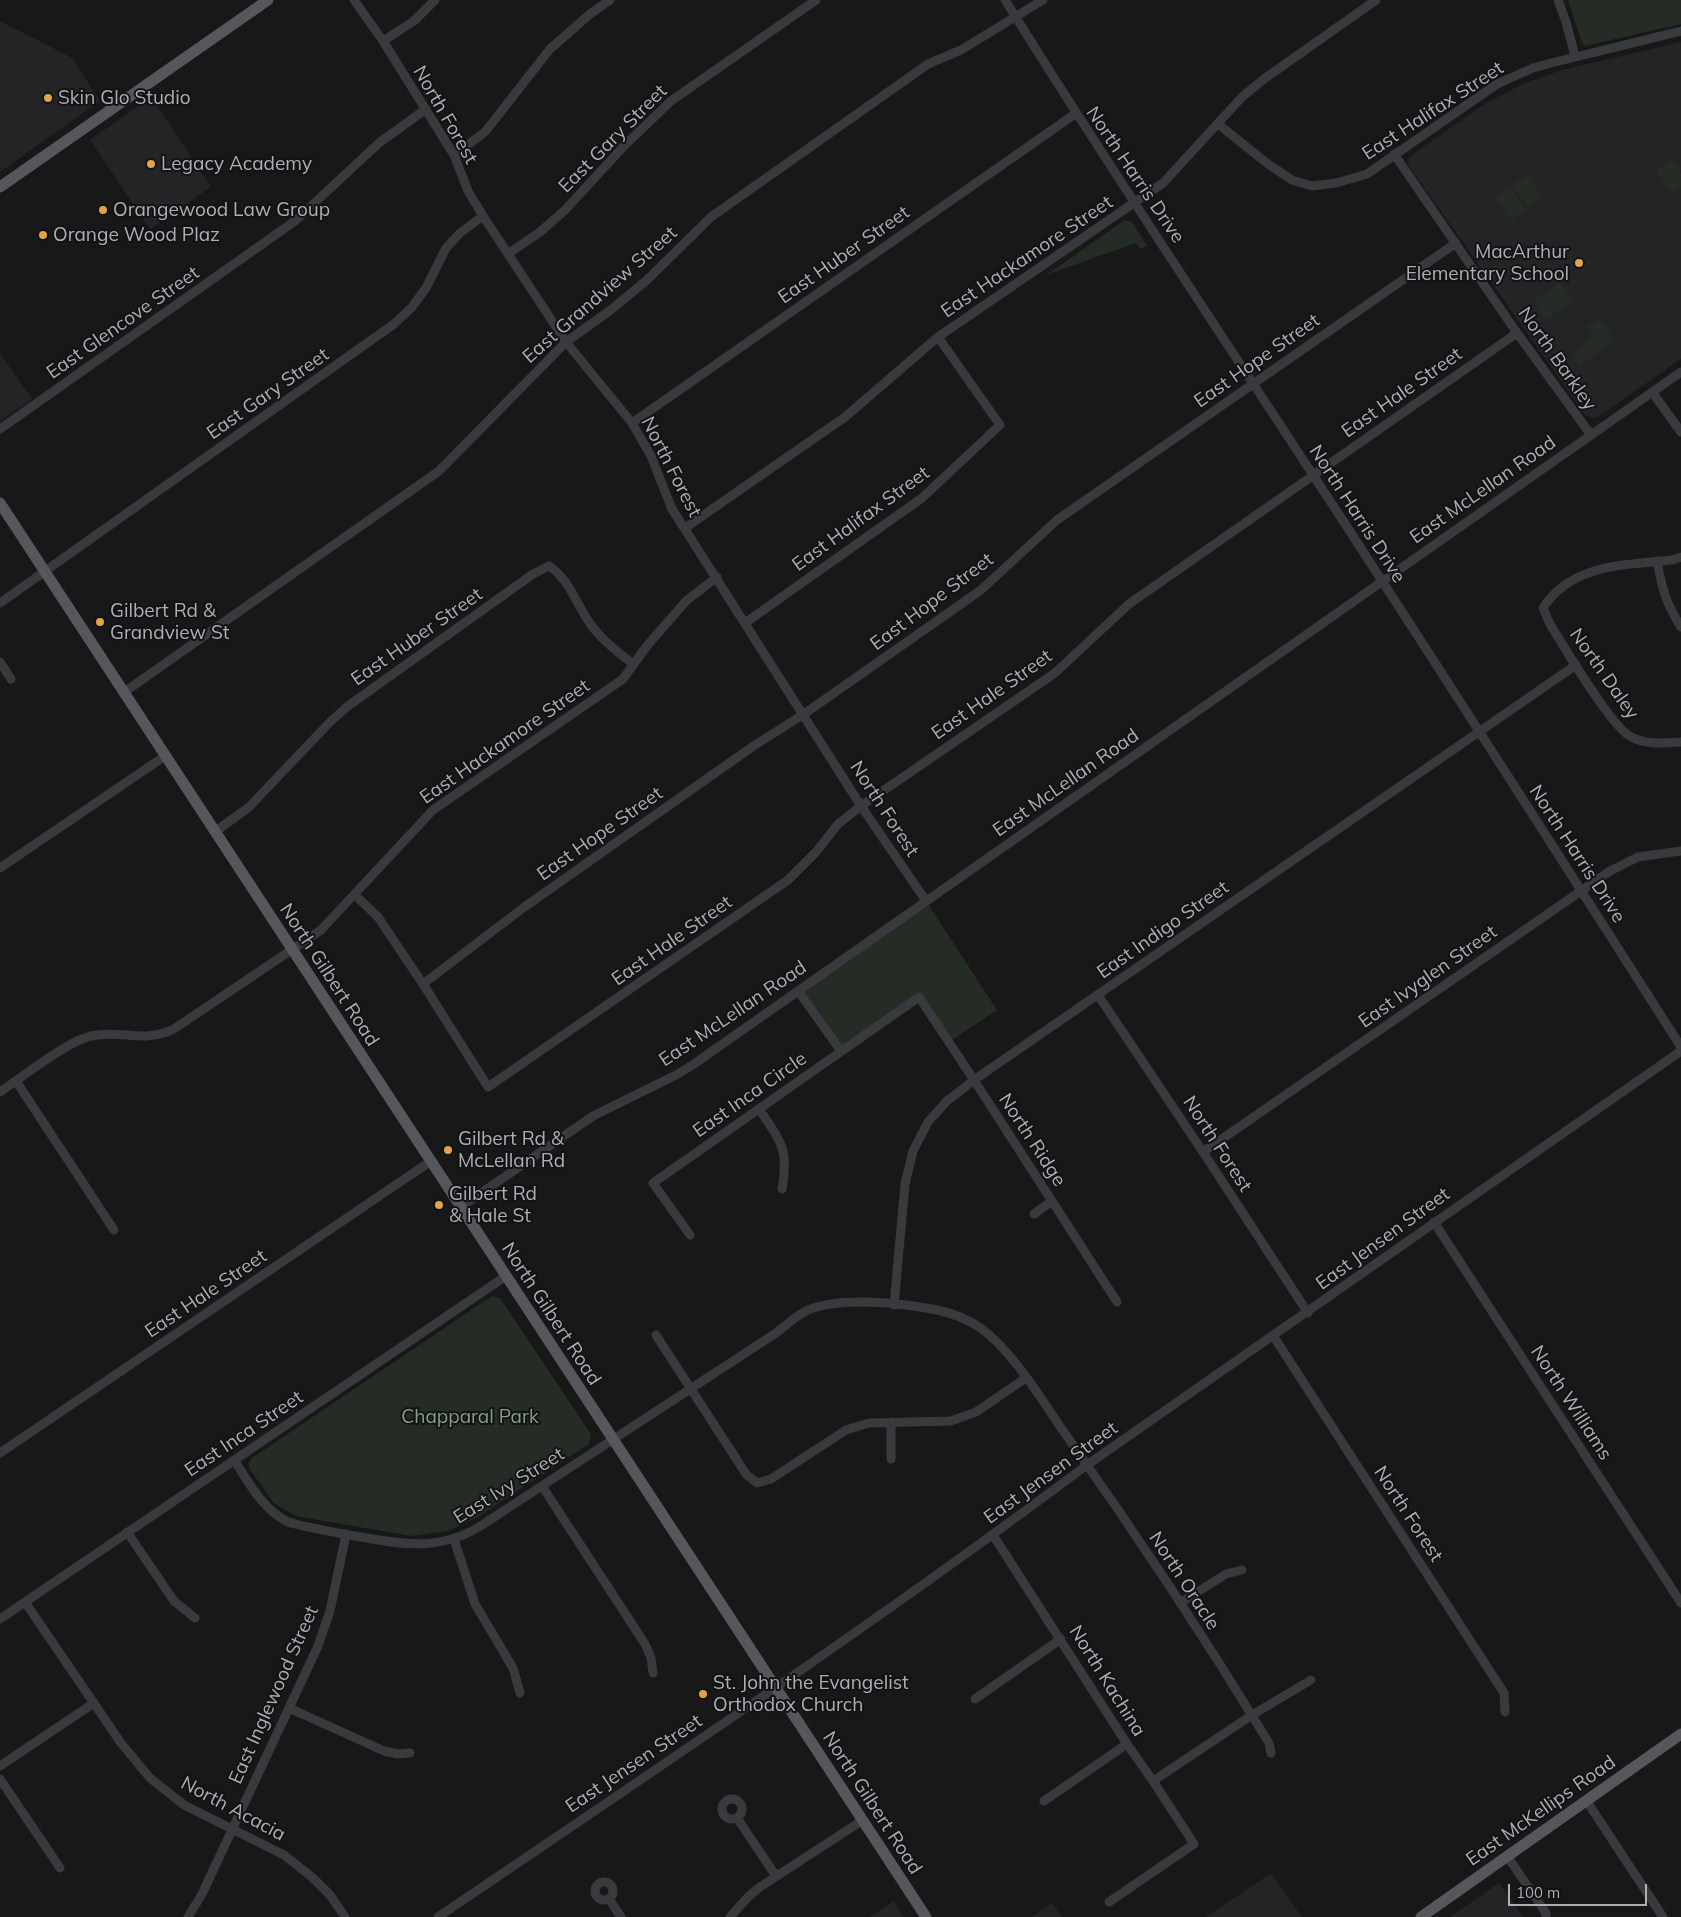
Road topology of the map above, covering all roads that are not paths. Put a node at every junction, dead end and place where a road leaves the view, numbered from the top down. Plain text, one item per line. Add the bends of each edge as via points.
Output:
1 (354, 0) edge
2 (435, 0) edge
3 (610, 0) edge
4 (816, 0) edge
5 (1004, 0) edge
6 (1043, 0) edge
7 (1376, 0) edge
8 (1558, 0) edge
9 (263, 1) edge
10 (1015, 17) junction
11 (1681, 31) edge
12 (383, 42) junction
13 (1575, 56) junction
14 (426, 109) junction
15 (1075, 114) junction
16 (1218, 124) junction
17 (1394, 154) junction
18 (454, 155) junction
19 (0, 187) edge
20 (1135, 202) junction
21 (483, 216) junction
22 (1456, 242) junction
23 (509, 254) junction
24 (1518, 333) junction
25 (938, 337) junction
26 (566, 342) junction
27 (1681, 372) edge
28 (1252, 384) junction
29 (1652, 392) junction
30 (632, 423) junction
31 (0, 429) edge
32 (1681, 432) edge
33 (1591, 435) junction
34 (1313, 475) junction
35 (0, 503) edge
36 (684, 528) junction
37 (1681, 557) edge
38 (1657, 561) junction
39 (45, 572) junction
40 (717, 577) junction
41 (1382, 581) junction
42 (0, 603) edge
43 (745, 623) junction
44 (1681, 626) edge
45 (0, 662) edge
46 (633, 664) junction
47 (1576, 665) junction
48 (11, 678) dead end
49 (124, 693) junction
50 (804, 714) junction
51 (1478, 732) junction
52 (1681, 742) edge
53 (165, 756) junction
54 (862, 806) junction
55 (215, 832) junction
56 (1681, 851) edge
57 (0, 868) edge
58 (1581, 890) junction
59 (355, 895) junction
60 (926, 901) junction
61 (292, 949) junction
62 (423, 984) junction
63 (798, 990) junction
64 (1098, 995) junction
65 (919, 997) joint
66 (1681, 1047) edge
67 (841, 1051) junction
68 (1681, 1051) edge
69 (974, 1080) junction
70 (16, 1081) junction
71 (0, 1092) edge
72 (759, 1109) junction
73 (1203, 1152) junction
74 (431, 1161) junction
75 (782, 1189) dead end
76 (1052, 1201) junction
77 (461, 1207) junction
78 (1034, 1214) dead end
79 (1434, 1222) junction
80 (114, 1230) dead end
81 (690, 1235) dead end
82 (506, 1276) junction
83 (1117, 1302) dead end
84 (894, 1305) junction
85 (1308, 1313) junction
86 (656, 1335) dead end
87 (1274, 1336) junction
88 (1026, 1378) junction
89 (691, 1389) junction
90 (891, 1422) junction
91 (613, 1440) junction
92 (0, 1453) edge
93 (891, 1459) dead end
94 (234, 1460) junction
95 (1087, 1465) junction
96 (542, 1486) junction
97 (127, 1532) junction
98 (346, 1534) junction
99 (993, 1535) junction
100 (454, 1539) junction
101 (1242, 1570) dead end
102 (25, 1602) junction
103 (1180, 1602) junction
104 (1681, 1603) edge
105 (195, 1618) dead end
106 (0, 1619) edge
107 (1061, 1639) junction
108 (654, 1673) dead end
109 (1311, 1680) dead end
110 (776, 1688) junction
111 (520, 1693) dead end
112 (975, 1698) dead end
113 (94, 1703) junction
114 (289, 1708) junction
115 (1505, 1712) dead end
116 (1252, 1715) junction
117 (1681, 1734) edge
118 (1127, 1744) junction
119 (410, 1753) dead end
120 (1271, 1754) dead end
121 (0, 1766) edge
122 (0, 1779) edge
123 (1153, 1781) junction
124 (1586, 1800) junction
125 (1044, 1801) dead end
126 (737, 1818) dead end
127 (863, 1820) junction
128 (232, 1829) junction
129 (1507, 1856) junction
130 (60, 1868) dead end
131 (776, 1876) junction
132 (609, 1899) dead end
133 (1109, 1902) dead end
134 (188, 1917) edge
135 (346, 1917) edge
136 (438, 1917) edge
137 (621, 1917) edge
138 (730, 1917) edge
139 (926, 1917) edge
140 (1421, 1917) edge
141 (1546, 1917) edge
142 (1664, 1917) edge

1 - 12 street, North Forest
2 - 12 street via 414,21
3 - 18 street via 550,49 485,132
4 - 23 street, East Gary Street via 671,101 565,210
5 - 10 street, North Harris Drive
6 - 10 street, East Grandview Street
7 - 16 street, East Hackamore Street via 1264,79 1242,97
8 - 13 street
9 - 19 main road
10 - 15 street, North Harris Drive
10 - 26 street, East Grandview Street via 961,50 928,64 712,217 647,280
11 - 13 street, East Halifax Street
12 - 14 street, North Forest
13 - 17 street, East Halifax Street via 1533,68 1497,84
14 - 18 street, North Forest
14 - 31 street, East Glencove Street via 379,143 295,221
15 - 20 street, North Harris Drive
15 - 30 street, East Huber Street
16 - 17 street, East Halifax Street via 1292,180 1312,186 1367,174
16 - 20 street, East Hackamore Street via 1162,183
17 - 22 street, North Barkley
18 - 21 street, North Forest via 468,191
20 - 25 street, East Hackamore Street
20 - 28 street, North Harris Drive
21 - 23 street, North Forest
21 - 39 street, East Gary Street via 446,248 426,288 394,324
22 - 24 street, North Barkley
22 - 28 street, East Hope Street
23 - 26 street, North Forest
24 - 33 street, North Barkley
24 - 34 street, East Hale Street
25 - 36 street, East Hackamore Street via 845,417
25 - 43 street, East Halifax Street via 1000,425 922,498
26 - 30 street, North Forest
26 - 49 street, East Grandview Street via 439,471
27 - 29 street, East McLellan Road
28 - 34 street, North Harris Drive
28 - 50 street, East Hope Street via 1057,520 981,590
29 - 32 street
29 - 33 street, East McLellan Road
30 - 36 street, North Forest
33 - 41 street, East McLellan Road
34 - 41 street, North Harris Drive
34 - 54 street, East Hale Street via 1129,604 1055,673
35 - 39 main road, North Gilbert Road
36 - 40 street, North Forest
37 - 38 street
38 - 44 street via 1662,590
38 - 47 street, North Daley via 1600,568 1581,575 1551,597 1544,608 1550,624
39 - 42 street, East Gary Street
39 - 49 main road, North Gilbert Road
40 - 43 street, North Forest
40 - 46 street, East Hackamore Street via 686,601
41 - 51 street, North Harris Drive
41 - 60 street, East McLellan Road
43 - 50 street, North Forest
45 - 48 street
46 - 55 street, East Huber Street via 600,636 564,579 548,566 348,706 249,807
46 - 59 street, East Hackamore Street via 612,687 433,810
47 - 51 street, East Indigo Street
47 - 52 street, North Daley via 1615,722 1629,736 1647,743
49 - 53 main road, North Gilbert Road
50 - 54 street, North Forest
50 - 62 street, East Hope Street via 523,908
51 - 58 street, North Harris Drive
51 - 64 street, East Indigo Street
53 - 55 main road, North Gilbert Road
53 - 57 street
54 - 60 street, North Forest
54 - 62 street, East Hale Street via 838,824 788,880 488,1087
55 - 61 main road, North Gilbert Road
56 - 58 street, East Ivyglen Street via 1638,857
58 - 66 street, North Harris Drive
58 - 73 street, East Ivyglen Street
59 - 61 street, East Hackamore Street via 325,926
59 - 62 street via 378,917
60 - 63 street, East McLellan Road
61 - 70 street, East Hackamore Street via 166,1032 146,1037 88,1036
61 - 74 main road, North Gilbert Road
63 - 67 street
63 - 77 street, East McLellan Road via 694,1064 593,1116
64 - 69 street, East Indigo Street
64 - 73 street, North Forest
65 - 67 street, East Inca Circle
65 - 69 street, North Ridge
67 - 72 street, East Inca Circle
68 - 79 street, East Jensen Street
69 - 76 street, North Ridge
69 - 84 street, East Indigo Street via 947,1101 928,1122 913,1151 905,1184
70 - 71 street, East Hackamore Street
70 - 80 street
72 - 75 street via 784,1151
72 - 81 street, East Inca Circle via 653,1183
73 - 85 street, North Forest
74 - 77 main road, North Gilbert Road
74 - 92 street, East Hale Street
76 - 78 street
76 - 83 street, North Ridge
77 - 82 main road, North Gilbert Road
79 - 85 street, East Jensen Street
79 - 104 street, North Williams
82 - 91 main road, North Gilbert Road
82 - 94 street, East Inca Street
84 - 88 street via 938,1310 962,1318 982,1330
84 - 89 street, East Ivy Street via 848,1302 806,1311
85 - 87 street, East Jensen Street
86 - 89 street
87 - 95 street, East Jensen Street
87 - 115 street, North Forest via 1504,1693
88 - 90 street via 976,1412 951,1421
88 - 95 street
89 - 90 street via 746,1474 757,1484 771,1479 846,1430 869,1423
89 - 91 street, East Ivy Street
90 - 93 street
91 - 96 street, East Ivy Street
91 - 110 main road, North Gilbert Road
94 - 97 street, East Inca Street
94 - 98 street, East Ivy Street via 262,1501 280,1518 298,1525
95 - 99 street, East Jensen Street
95 - 103 street, North Oracle
96 - 100 street, East Ivy Street via 480,1527
96 - 108 street via 645,1644
97 - 102 street, East Inca Street
97 - 105 street via 174,1601
98 - 100 street, East Ivy Street via 406,1544 431,1544
98 - 114 street, East Inglewood Street via 324,1628
99 - 107 street, North Kachina
99 - 110 street, East Jensen Street
100 - 111 street via 475,1604 513,1668
101 - 103 street via 1226,1574
102 - 106 street, East Inca Street
102 - 113 street, North Acacia
103 - 116 street, North Oracle
107 - 112 street
107 - 118 street, North Kachina
109 - 116 street
110 - 127 main road, North Gilbert Road
110 - 136 street, East Jensen Street
113 - 121 street
113 - 128 street, North Acacia via 150,1778 184,1805
114 - 119 street via 384,1751
114 - 128 street, East Inglewood Street
116 - 120 street, North Oracle via 1269,1744
116 - 123 street
117 - 124 main road, East McKellips Road
118 - 123 street, North Kachina
118 - 125 street
122 - 130 street
123 - 133 street, North Kachina via 1194,1844
124 - 129 main road, East McKellips Road
124 - 142 street
126 - 131 street
127 - 131 street
127 - 139 main road, North Gilbert Road
128 - 134 street, East Inglewood Street
128 - 135 street, North Acacia via 274,1848 295,1863 322,1887
129 - 140 main road, East McKellips Road
129 - 141 street
131 - 138 street via 748,1897
132 - 137 street

